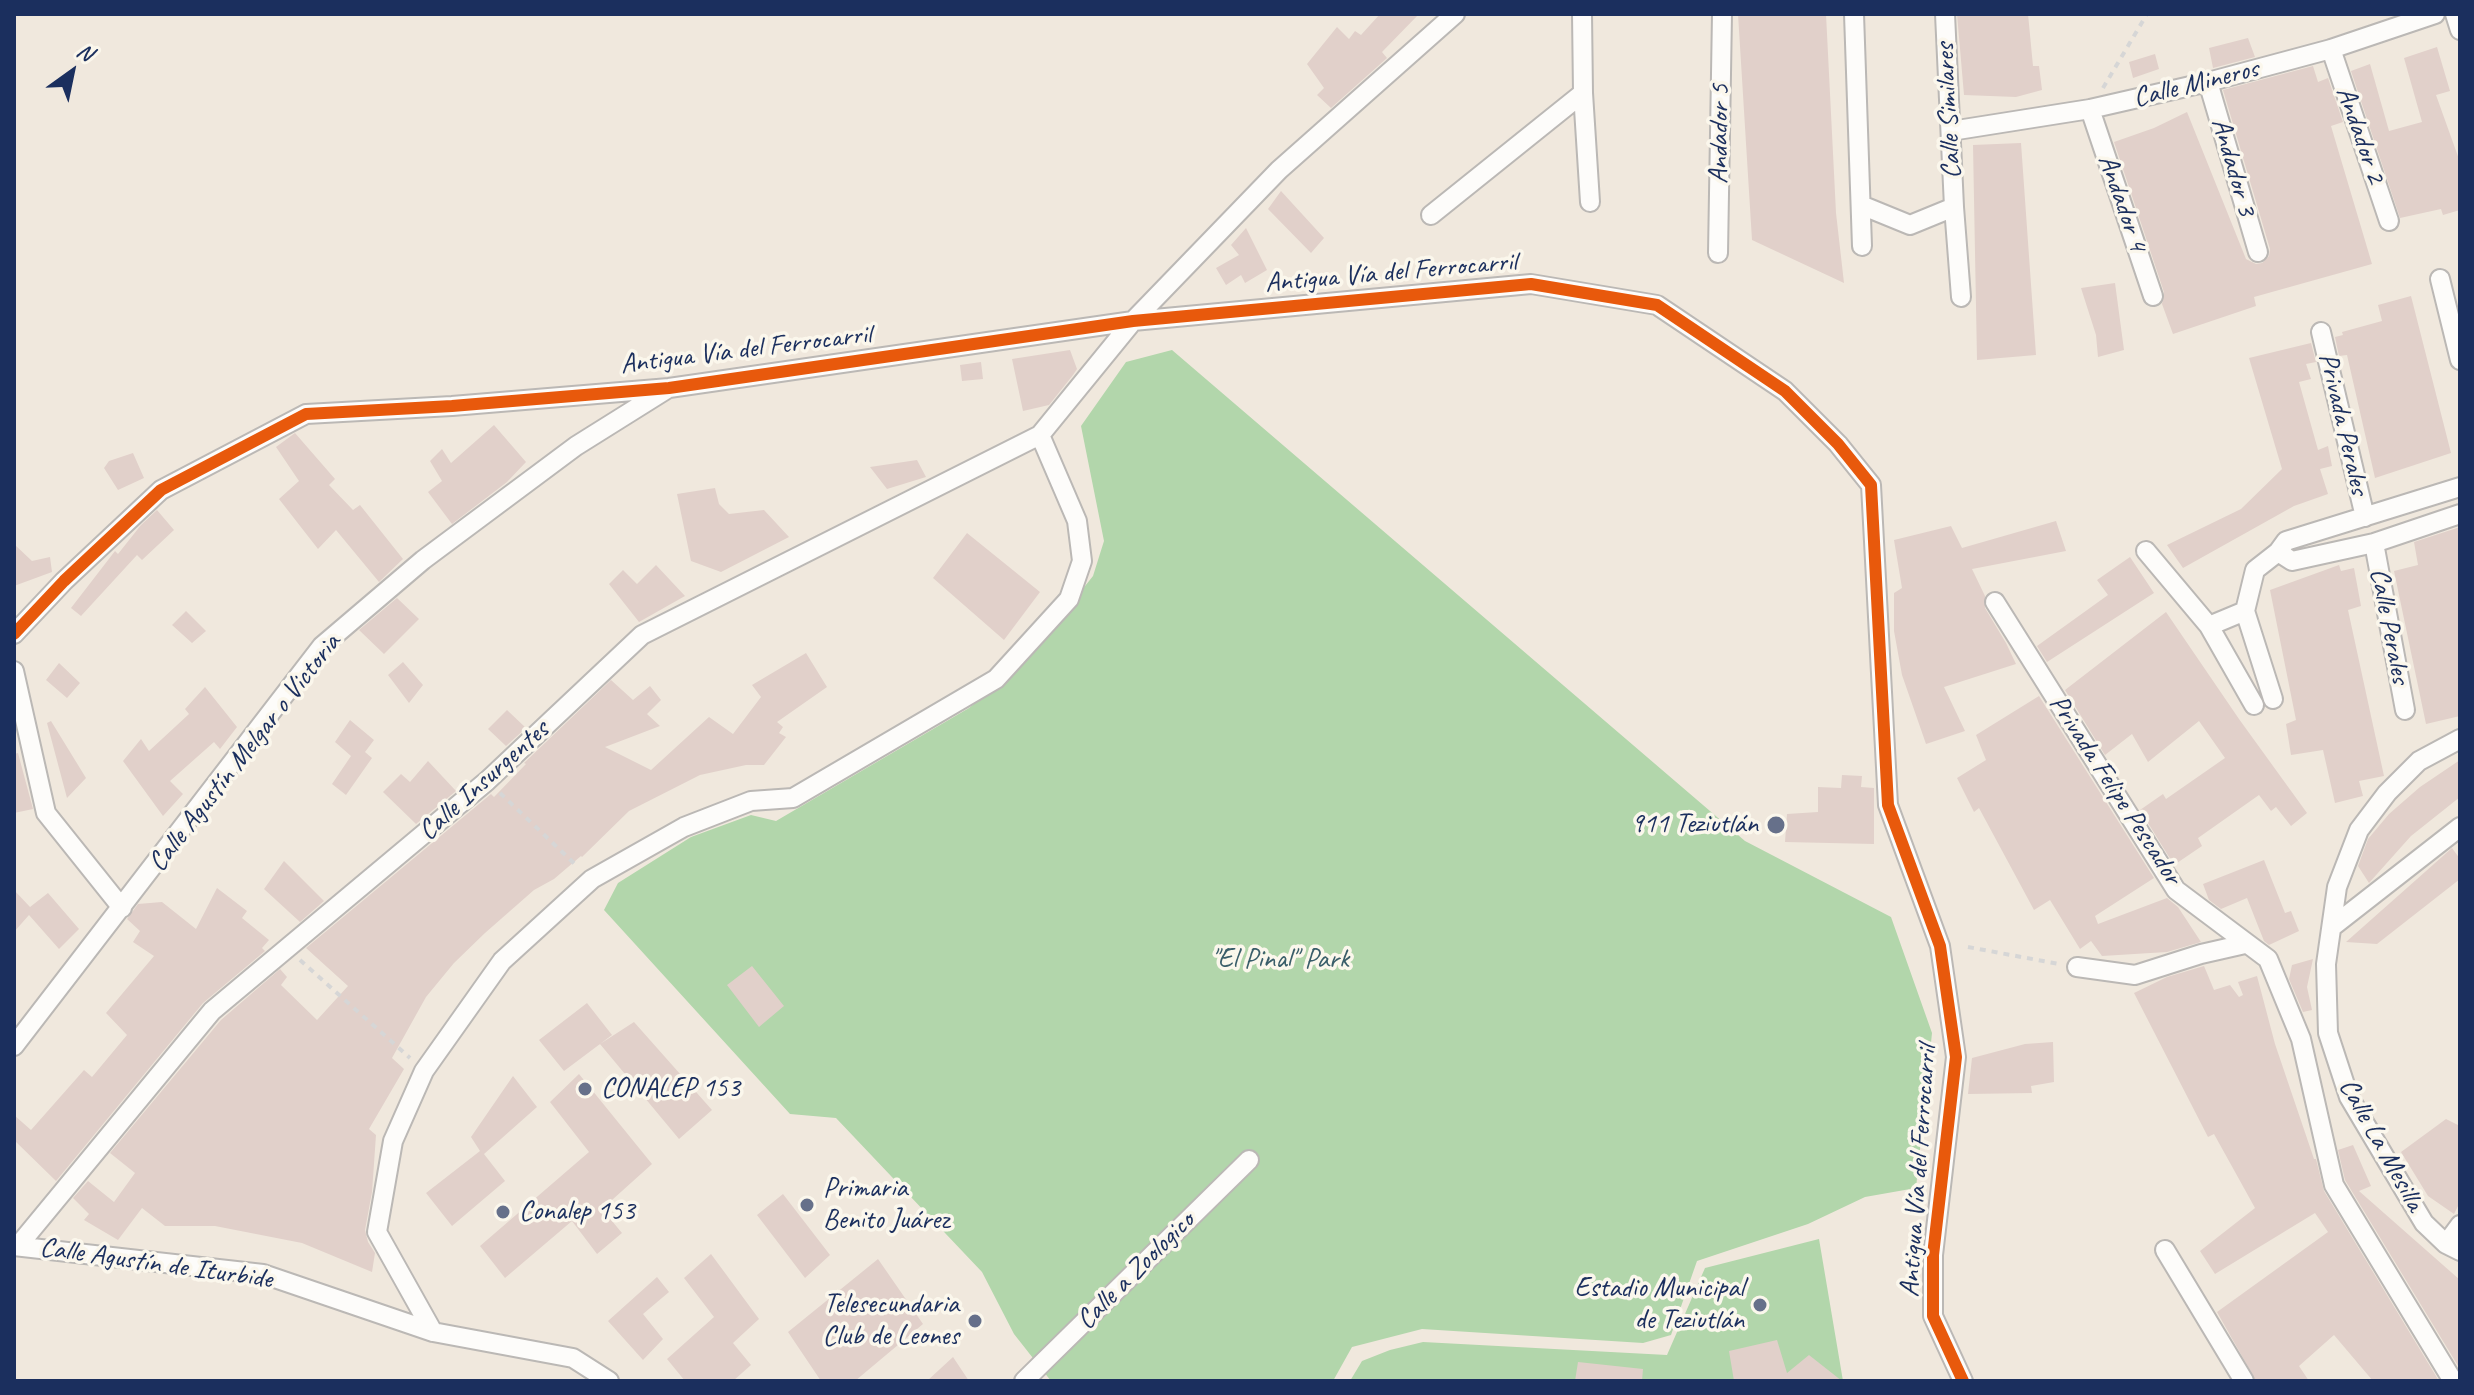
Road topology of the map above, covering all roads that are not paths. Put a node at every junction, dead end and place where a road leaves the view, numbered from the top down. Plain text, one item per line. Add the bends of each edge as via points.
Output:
1 (1455, 14) edge
2 (1582, 14) edge
3 (1722, 14) edge
4 (1854, 14) edge
5 (1945, 14) edge
6 (2435, 14) edge
7 (2455, 14) edge
8 (2460, 30) edge
9 (2331, 49) junction
10 (2208, 82) junction
11 (1583, 93) junction
12 (2090, 109) junction
13 (1951, 131) junction
14 (1590, 202) dead end
15 (1861, 205) junction
16 (1954, 207) junction
17 (1431, 215) dead end
18 (2389, 221) dead end
19 (1862, 246) dead end
20 (2258, 252) dead end
21 (1718, 253) dead end
22 (2440, 279) dead end
23 (2153, 296) dead end
24 (1961, 297) dead end
25 (1133, 321) junction
26 (2321, 332) dead end
27 (2460, 360) edge
28 (669, 388) junction
29 (1040, 435) junction
30 (2460, 487) edge
31 (2460, 514) edge
32 (2365, 517) junction
33 (2374, 543) junction
34 (2146, 551) dead end
35 (2278, 552) junction
36 (1995, 602) dead end
37 (2245, 611) junction
38 (2209, 626) junction
39 (14, 634) edge
40 (14, 671) edge
41 (2273, 699) dead end
42 (2254, 705) dead end
43 (2405, 710) dead end
44 (2460, 739) edge
45 (2460, 827) edge
46 (122, 908) junction
47 (2332, 927) junction
48 (2245, 944) junction
49 (2077, 967) road end
50 (2328, 1033) junction
51 (16, 1036) edge
52 (2301, 1039) junction
53 (1249, 1160) dead end
54 (2460, 1225) edge
55 (16, 1246) edge
56 (2453, 1247) edge
57 (2165, 1250) dead end
58 (433, 1332) junction
59 (609, 1381) edge
60 (1024, 1381) edge
61 (1963, 1381) edge
62 (2244, 1381) edge
63 (2453, 1381) edge

1 - 25 street via 1279,170
2 - 11 street
3 - 21 street, Andador 5
4 - 15 street
5 - 13 street, Calle Similares
6 - 9 street, Calle Mineros
7 - 8 street
9 - 10 street, Calle Mineros
9 - 18 street, Andador 2
10 - 12 street, Calle Mineros
10 - 20 street, Andador 3
11 - 14 street
11 - 17 street
12 - 13 street, Calle Mineros
12 - 23 street, Andador 4
13 - 16 street, Calle Similares
15 - 16 street via 1910,225
15 - 19 street
16 - 24 street, Calle Similares
22 - 27 street
25 - 28 street, Antigua Vía del Ferrocarril
25 - 29 street
25 - 61 street, Antigua Vía del Ferrocarril via 1531,284 1657,305 1785,391 1871,485 1888,805 1940,946 1956,1057 1933,1255 1933,1316
26 - 32 street, Privada Perales
28 - 39 street, Antigua Vía del Ferrocarril via 306,414 161,490
28 - 46 street, Calle Agustín Melgar o Victoria via 576,446 423,560 322,646
29 - 55 street, Calle Insurgentes via 642,635 487,781 212,1011
29 - 58 street via 1077,521 1082,561 1069,599 996,679 793,798 751,801 684,827 592,879 502,961 424,1071 393,1141 377,1232
30 - 32 street
31 - 33 street
32 - 35 street via 2286,541
33 - 35 street via 2292,561
33 - 43 street, Calle Perales
34 - 38 street
35 - 37 street via 2255,570
36 - 48 street, Privada Felipe Pescador via 2176,890
37 - 38 street
37 - 41 street
38 - 42 street
40 - 46 street via 46,813
44 - 47 street, Calle La Mesilla via 2419,761 2359,830 2337,887
45 - 47 street
46 - 51 street, Calle Agustín Melgar o Victoria
47 - 50 street, Calle La Mesilla via 2326,964
48 - 49 street via 2135,975
48 - 52 street, Privada Felipe Pescador via 2268,959
50 - 52 street
50 - 56 street, Calle La Mesilla via 2349,1097 2424,1223
52 - 63 street, Privada Felipe Pescador via 2334,1185
53 - 60 street, Calle a Zoologico
54 - 56 street
55 - 58 street, Calle Agustín de Iturbide via 263,1274
57 - 62 street
58 - 59 street, Calle Agustín de Iturbide via 573,1358

